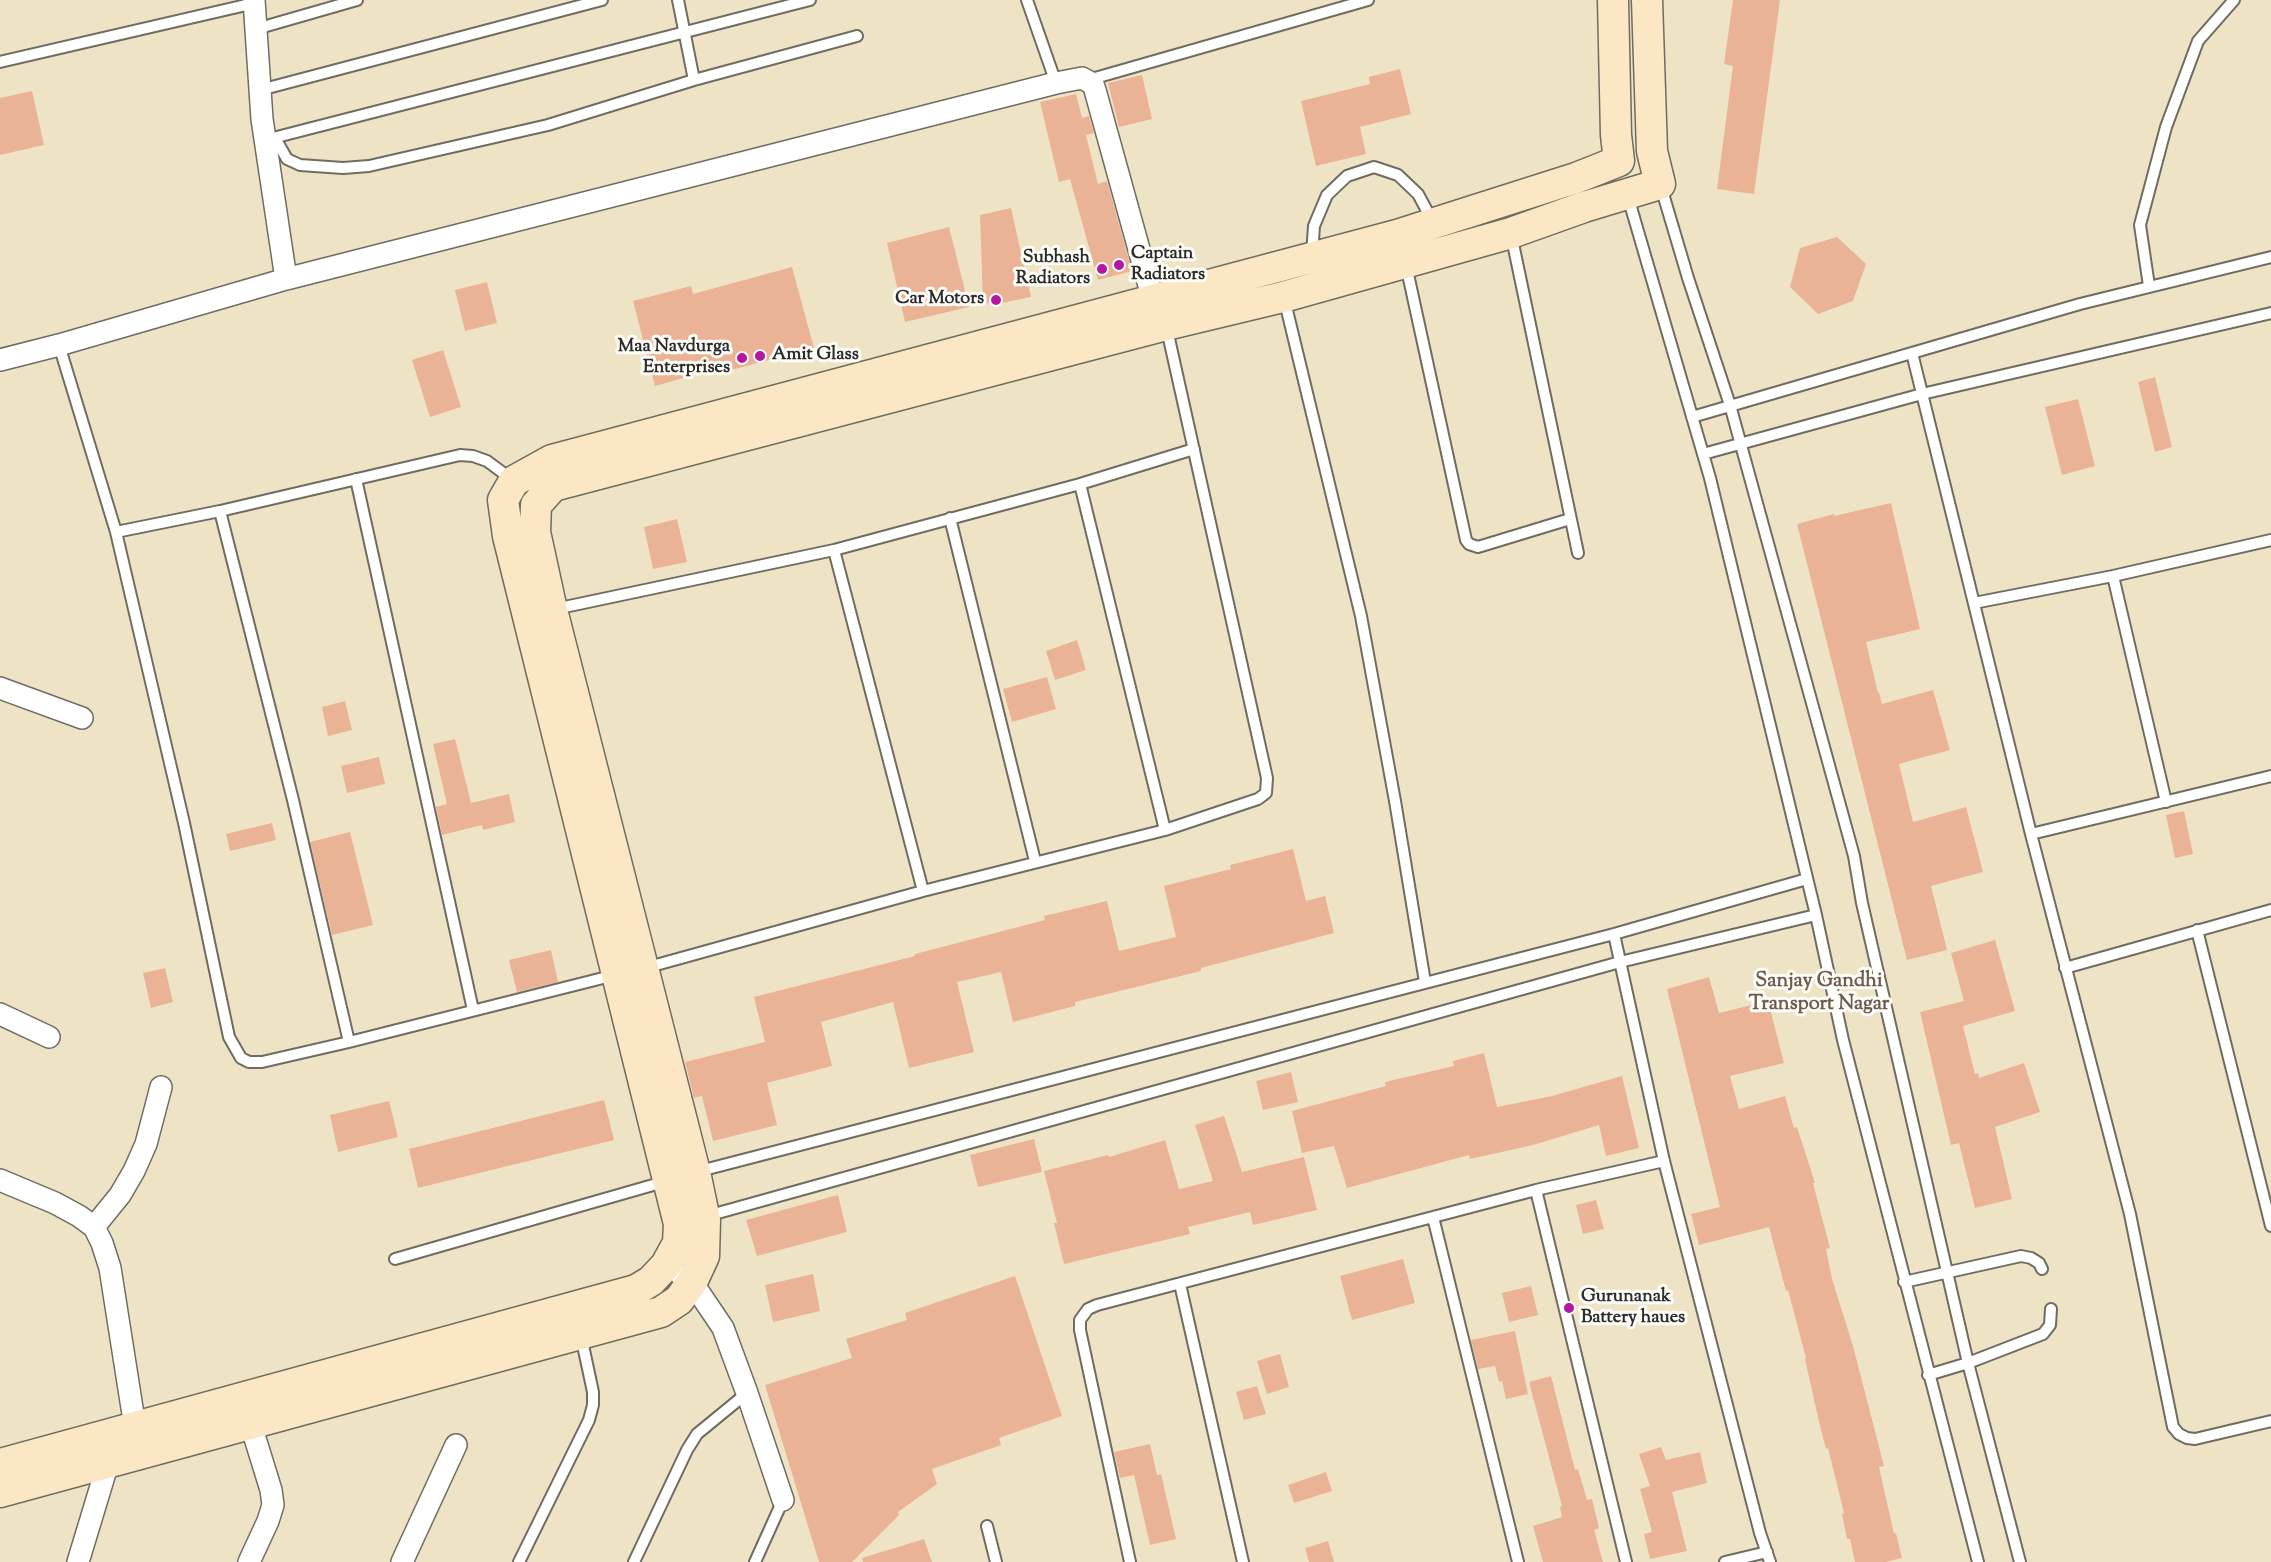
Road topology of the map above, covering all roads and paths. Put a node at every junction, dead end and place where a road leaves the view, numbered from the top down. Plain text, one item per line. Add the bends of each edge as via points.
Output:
1 (357, 0) edge
2 (602, 0) edge
3 (678, 0) edge
4 (810, 0) edge
5 (1027, 0) edge
6 (1368, 0) edge
7 (1613, 0) edge
8 (1647, 0) edge
9 (2234, 0) edge
10 (255, 2) edge
11 (256, 29) junction
12 (684, 33) junction
13 (857, 36) dead end
14 (0, 62) edge
15 (694, 80) junction
16 (1088, 80) junction
17 (1056, 82) junction
18 (260, 90) junction
19 (271, 139) junction
20 (1652, 151) junction
21 (1619, 161) junction
22 (1660, 184) junction
23 (1627, 193) junction
24 (1434, 223) junction
25 (1511, 233) junction
26 (1401, 248) junction
27 (2271, 257) edge
28 (1312, 258) junction
29 (286, 279) junction
30 (1280, 282) junction
31 (2149, 286) junction
32 (1159, 313) junction
33 (2271, 313) edge
34 (59, 345) junction
35 (1912, 353) junction
36 (0, 360) edge
37 (1922, 394) junction
38 (1730, 405) junction
39 (1692, 417) junction
40 (1741, 443) junction
41 (1194, 449) junction
42 (1703, 454) junction
43 (356, 479) junction
44 (1080, 484) junction
45 (525, 493) junction
46 (220, 511) junction
47 (950, 518) junction
48 (1570, 519) junction
49 (116, 532) junction
50 (2271, 540) edge
51 (834, 550) junction
52 (1578, 553) dead end
53 (2113, 576) junction
54 (1974, 603) junction
55 (552, 610) junction
56 (0, 688) edge
57 (82, 718) dead end
58 (2271, 776) edge
59 (2166, 801) junction
60 (1165, 830) junction
61 (2031, 834) junction
62 (1035, 861) junction
63 (1807, 879) junction
64 (923, 891) junction
65 (2271, 910) edge
66 (1816, 915) junction
67 (2197, 930) junction
68 (1614, 934) junction
69 (1620, 962) junction
70 (2065, 968) junction
71 (630, 971) junction
72 (1425, 982) junction
73 (473, 1010) junction
74 (0, 1014) edge
75 (49, 1037) dead end
76 (349, 1042) junction
77 (161, 1087) dead end
78 (1664, 1161) junction
79 (681, 1177) junction
80 (0, 1180) edge
81 (1536, 1190) junction
82 (1433, 1217) junction
83 (692, 1220) junction
84 (2271, 1226) edge
85 (94, 1227) junction
86 (395, 1259) dead end
87 (666, 1265) junction
88 (2042, 1269) dead end
89 (1948, 1272) junction
90 (692, 1282) junction
91 (1904, 1282) junction
92 (1180, 1284) junction
93 (2051, 1309) dead end
94 (581, 1333) junction
95 (1968, 1363) junction
96 (1928, 1375) junction
97 (747, 1393) junction
98 (2271, 1421) edge
99 (250, 1422) junction
100 (135, 1427) junction
101 (456, 1445) dead end
102 (106, 1449) junction
103 (0, 1464) edge
104 (0, 1491) edge
105 (783, 1500) joint
106 (987, 1526) dead end
107 (1768, 1557) edge
108 (78, 1562) edge
109 (249, 1562) edge
110 (402, 1562) edge
111 (519, 1562) edge
112 (634, 1562) edge
113 (755, 1562) edge
114 (996, 1562) edge
115 (1130, 1562) edge
116 (1243, 1562) edge
117 (1518, 1562) edge
118 (1626, 1562) edge
119 (1725, 1562) edge
120 (1978, 1562) edge
121 (2020, 1562) edge

1 - 11 lane
2 - 18 lane
3 - 12 lane
4 - 12 lane
5 - 17 lane
6 - 16 lane
7 - 21 main road
8 - 20 main road
9 - 31 lane via 2198,41 2166,127 2139,225
10 - 11 street
10 - 14 lane
11 - 18 street
12 - 15 lane
12 - 19 lane
13 - 15 lane
15 - 19 lane via 548,125 369,166 318,167 291,162
16 - 17 street
16 - 32 street via 1095,90
17 - 29 street
18 - 19 street
19 - 29 street
20 - 21 main road
20 - 22 main road
21 - 23 main road
21 - 24 main road
22 - 23 main road
22 - 38 lane
23 - 25 main road
23 - 39 lane
24 - 26 main road
24 - 28 lane via 1418,194 1398,175 1374,168 1347,176 1327,195 1314,226
25 - 26 main road
25 - 48 lane
26 - 28 main road
26 - 30 main road
26 - 48 lane via 1466,540 1478,547
27 - 31 lane
28 - 30 main road
29 - 34 street
30 - 32 main road
30 - 72 lane via 1361,616
31 - 35 lane
32 - 41 lane
32 - 45 main road via 552,460
33 - 37 lane
34 - 36 street
34 - 49 lane
35 - 37 lane
35 - 38 lane
37 - 40 lane
37 - 54 lane
38 - 39 lane
38 - 40 lane
39 - 42 lane
40 - 42 lane
40 - 89 lane via 1854,856
41 - 44 lane
41 - 60 lane via 1267,786 1266,793 1258,799
42 - 63 lane
43 - 45 lane via 460,454 487,461
43 - 46 lane
43 - 73 lane
44 - 47 lane
44 - 60 lane
45 - 55 main road
45 - 71 main road via 503,500 508,536
46 - 49 lane
46 - 76 lane
47 - 51 lane
47 - 62 lane
48 - 52 lane
49 - 76 lane via 229,1037 241,1058 249,1062
50 - 53 lane
51 - 55 lane
51 - 64 lane
53 - 54 lane
53 - 59 lane
54 - 61 lane
55 - 71 main road
56 - 57 street
58 - 59 lane
59 - 61 lane
60 - 62 lane
61 - 70 lane
62 - 64 lane
63 - 66 lane
63 - 68 lane
64 - 71 lane
65 - 67 lane
66 - 69 lane
66 - 91 lane
67 - 70 lane
67 - 84 lane
68 - 69 lane
68 - 72 lane
69 - 78 lane
69 - 83 lane
70 - 98 lane via 2130,1214 2174,1427 2179,1434 2195,1439
71 - 73 lane
71 - 79 main road
72 - 79 lane
73 - 76 lane
74 - 75 street
77 - 85 street via 146,1144 134,1171
78 - 81 lane
78 - 107 lane
79 - 83 main road
79 - 86 lane
80 - 85 street via 55,1203
81 - 82 lane
81 - 118 lane
82 - 92 lane
82 - 117 lane
83 - 87 main road
83 - 90 main road via 704,1256
85 - 100 street via 110,1268
87 - 90 street
87 - 100 main road via 636,1290
88 - 89 lane via 2031,1258 2021,1256
89 - 91 lane
89 - 95 lane
90 - 94 main road via 679,1300 661,1312
90 - 97 street via 723,1328
91 - 96 lane
92 - 115 lane via 1097,1305 1080,1320
92 - 116 lane
93 - 95 lane via 2050,1325 2043,1334
94 - 99 main road
94 - 111 lane via 593,1392 589,1420
95 - 96 lane
95 - 121 lane
96 - 120 lane
97 - 105 street
97 - 112 lane via 697,1434
99 - 102 main road
99 - 109 street via 273,1505
100 - 102 main road
101 - 110 street
102 - 103 main road
102 - 104 main road
102 - 108 street
105 - 113 lane
106 - 114 lane
107 - 119 lane

